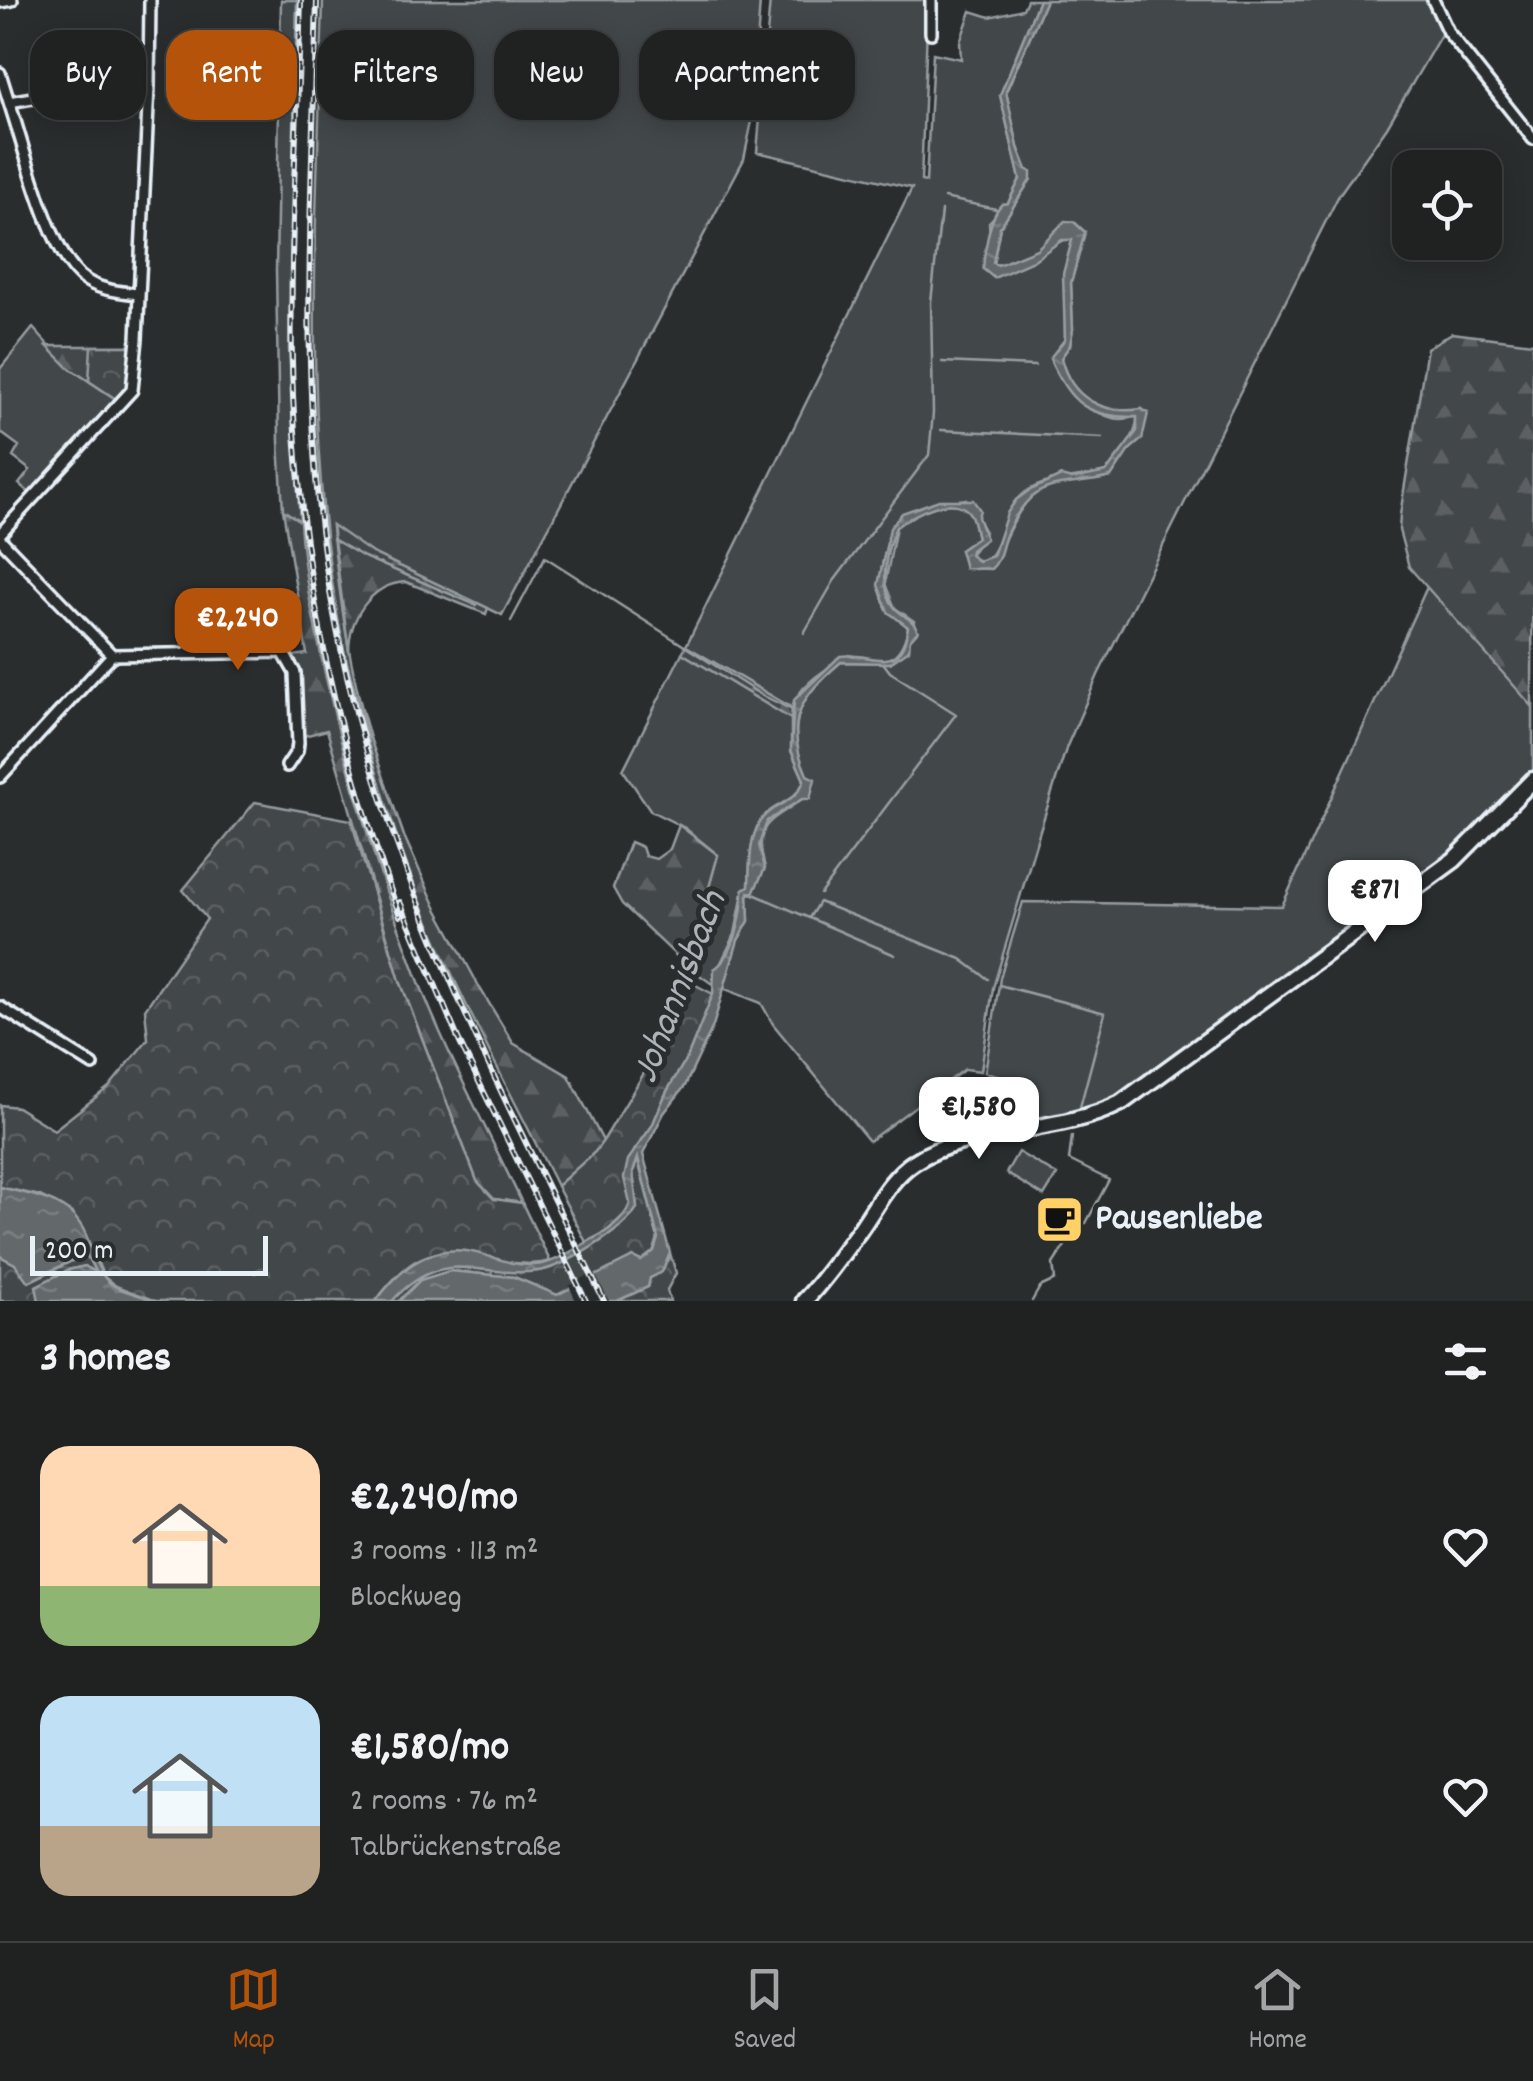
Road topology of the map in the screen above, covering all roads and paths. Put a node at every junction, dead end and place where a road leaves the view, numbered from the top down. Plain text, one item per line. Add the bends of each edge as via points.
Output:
1 (12, 0) edge
2 (150, 0) edge
3 (932, 0) edge
4 (1432, 0) edge
5 (0, 2) edge
6 (931, 33) dead end
7 (0, 73) edge
8 (148, 96) junction
9 (9, 102) junction
10 (1533, 140) edge
11 (139, 294) junction
12 (0, 536) edge
13 (112, 655) junction
14 (287, 766) dead end
15 (0, 776) edge
16 (1533, 780) edge
17 (0, 1007) edge
18 (93, 1066) dead end
19 (804, 1301) edge

1 - 5 street
2 - 8 street
3 - 6 street
4 - 10 street via 1448,32
7 - 9 street
8 - 9 street
8 - 11 street
9 - 11 street via 68,260 91,283
11 - 12 street via 127,399
12 - 13 street
13 - 14 street via 284,652 295,673 298,742
13 - 15 street
16 - 19 main road via 1454,860 1121,1104 1081,1120 953,1145 912,1163
17 - 18 street

